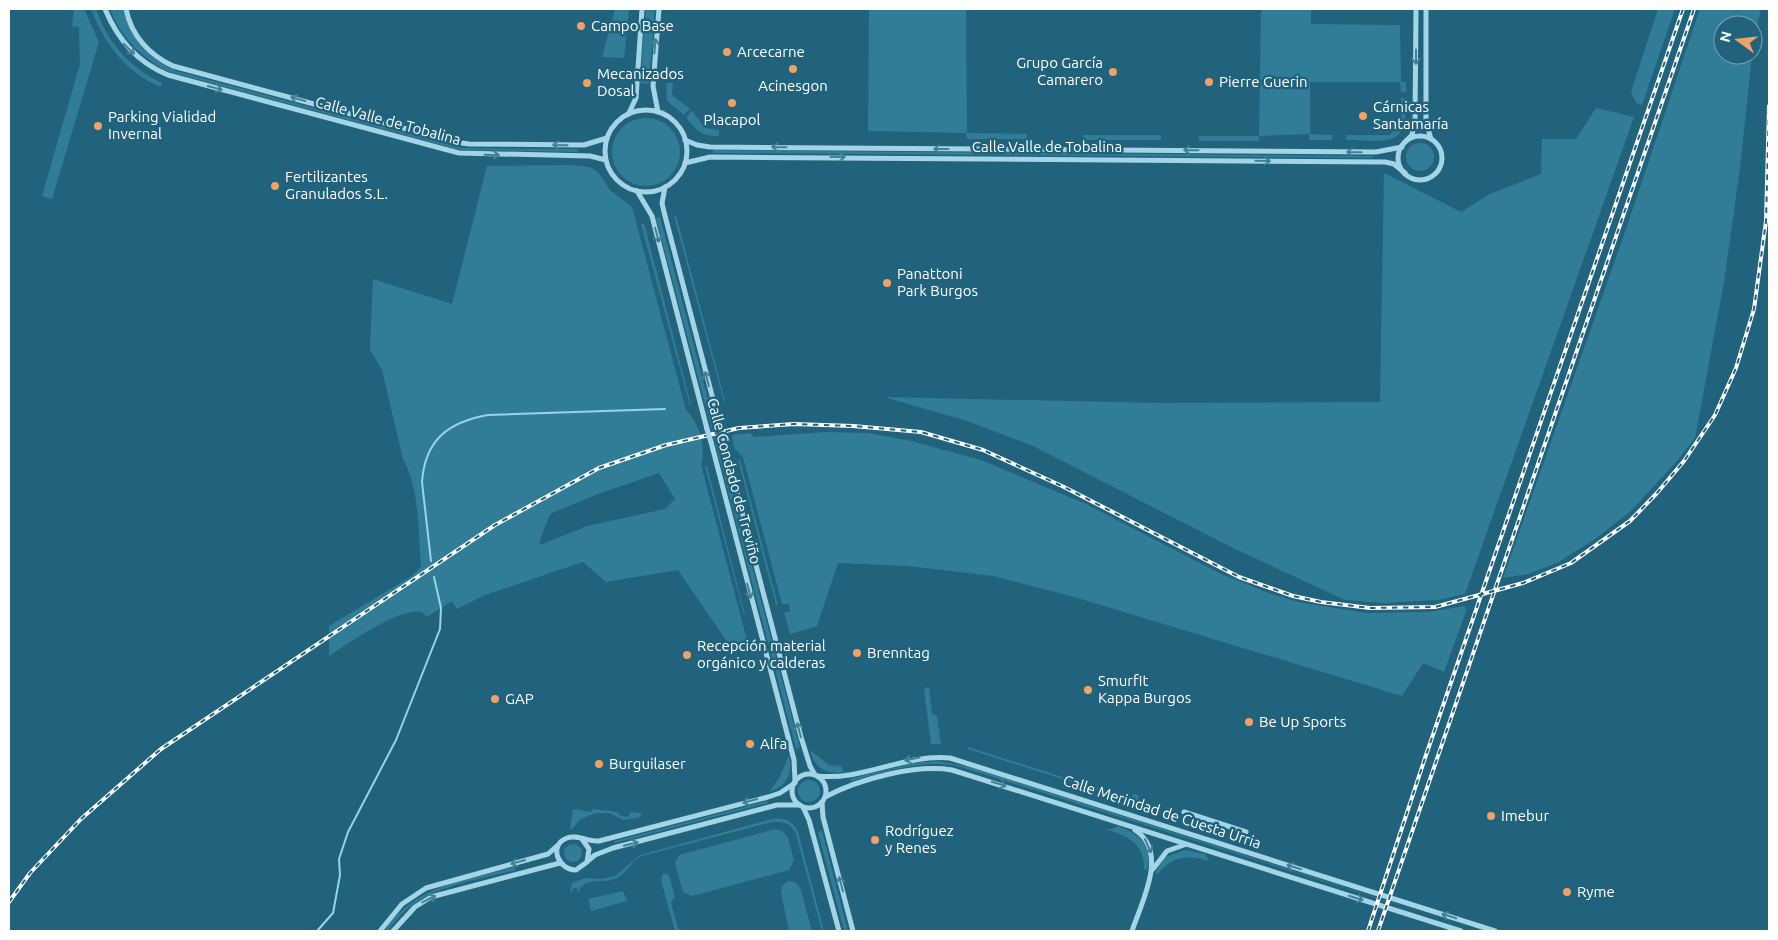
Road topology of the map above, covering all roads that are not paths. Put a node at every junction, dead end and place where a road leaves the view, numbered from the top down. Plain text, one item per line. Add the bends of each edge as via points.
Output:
1 (105, 9) edge
2 (126, 9) edge
3 (642, 9) edge
4 (659, 9) edge
5 (1416, 9) edge
6 (1426, 9) edge
7 (658, 112) junction
8 (629, 113) junction
9 (607, 138) junction
10 (1432, 139) junction
11 (685, 140) junction
12 (1403, 145) junction
13 (606, 160) junction
14 (685, 163) junction
15 (1405, 174) junction
16 (665, 187) junction
17 (638, 191) junction
18 (816, 776) junction
19 (795, 782) junction
20 (824, 799) junction
21 (801, 806) junction
22 (1184, 812) dead end
23 (1129, 825) junction
24 (1246, 832) dead end
25 (582, 839) junction
26 (561, 843) junction
27 (1190, 845) junction
28 (587, 862) junction
29 (560, 863) junction
30 (1150, 874) junction
31 (380, 931) edge
32 (393, 931) edge
33 (839, 931) edge
34 (853, 931) edge
35 (1132, 931) edge
36 (1461, 931) edge
37 (1496, 931) edge

1 -> 13 street, Calle Valle de Tobalina via 117,34 129,49 150,67 168,75 459,153 590,156
9 -> 2 street, Calle Valle de Tobalina via 581,146 465,144 173,66 139,40
3 - 8 street via 636,98
7 -> 4 street via 653,86
5 -> 12 street via 1415,122 1412,135
6 - 10 street via 1426,122
7 - 8 street via 639,110
7 - 11 street via 677,124
8 - 9 street via 612,128
9 - 13 street
10 - 12 street via 1417,136
10 - 15 street via 1441,152 1442,162 1438,170 1425,179 1414,179
12 -> 11 street, Calle Valle de Tobalina via 1376,152 719,147
11 - 14 street
12 - 15 street via 1399,163
13 - 17 street via 618,181
14 -> 15 street, Calle Valle de Tobalina via 710,157 1385,162 1394,164
14 - 16 street via 675,180
16 - 17 street via 656,191
18 -> 16 street, Calle Condado de Treviño, bridge via 804,749 664,212
17 -> 19 street, Calle Condado de Treviño, bridge via 652,216 794,760
18 - 19 street via 803,775
18 - 20 street via 824,783
37 -> 18 street, Calle Merindad de Cuesta Urria via 950,758 924,757 839,778
19 - 21 street via 792,794
19 -> 25 street via 780,793 749,802 599,841
20 - 21 street via 815,808
20 -> 23 street, Calle Merindad de Cuesta Urria via 843,788 908,771 937,768 969,774
34 -> 20 street via 823,817
28 -> 21 street via 594,855 613,848 777,806
21 - 33 street via 809,820
22 - 24 street
23 - 27 street, Calle Merindad de Cuesta Urria
23 -> 30 street via 1149,844 1152,856
25 - 26 street via 572,837
25 - 28 street via 589,849
26 - 29 street via 557,853
26 -> 31 street via 548,854 426,888 402,904
27 - 30 street via 1167,851
27 -> 36 street, Calle Merindad de Cuesta Urria
28 - 29 street via 572,870
32 -> 29 street via 415,907 431,897
30 - 35 street

